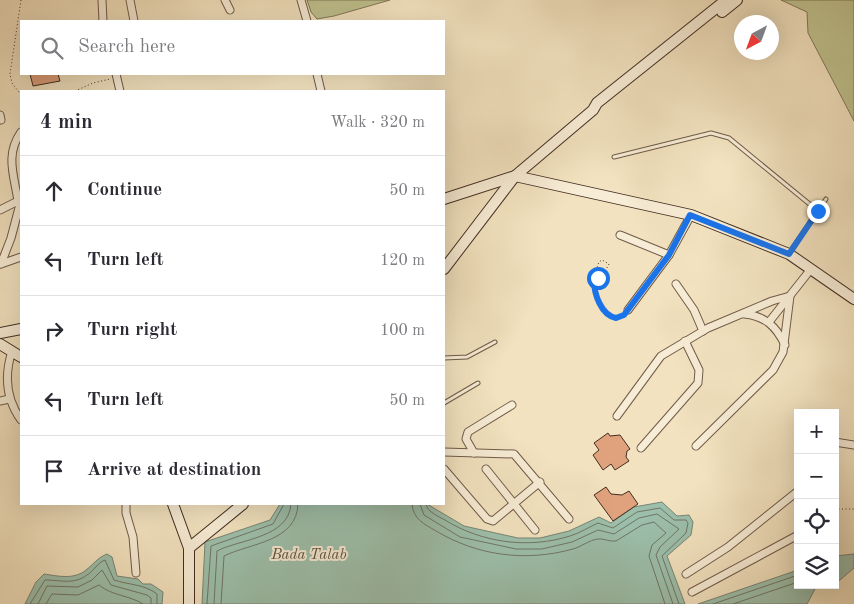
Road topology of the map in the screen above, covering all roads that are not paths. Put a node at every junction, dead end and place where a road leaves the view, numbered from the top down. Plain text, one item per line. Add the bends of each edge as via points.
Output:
1 (102, 0) edge
2 (130, 0) edge
3 (225, 0) edge
4 (302, 0) edge
5 (726, 0) edge
6 (737, 0) edge
7 (230, 10) dead end
8 (103, 20) edge
9 (134, 20) edge
10 (307, 20) edge
11 (116, 75) edge
12 (317, 75) edge
13 (120, 90) edge
14 (321, 90) edge
15 (593, 110) junction
16 (20, 134) edge
17 (614, 157) dead end
18 (515, 176) junction
19 (445, 199) edge
20 (826, 199) dead end
21 (20, 203) edge
22 (0, 210) edge
23 (818, 211) junction
24 (690, 215) junction
25 (620, 235) dead end
26 (789, 254) junction
27 (669, 255) junction
28 (20, 257) edge
29 (1, 264) edge
30 (445, 268) edge
31 (811, 269) junction
32 (676, 284) dead end
33 (790, 296) junction
34 (854, 299) edge
35 (628, 310) road end
36 (744, 314) junction
37 (769, 322) junction
38 (20, 329) edge
39 (703, 330) junction
40 (0, 332) edge
41 (685, 341) junction
42 (495, 342) dead end
43 (0, 344) edge
44 (785, 345) junction
45 (12, 351) junction
46 (20, 356) edge
47 (445, 358) edge
48 (478, 383) dead end
49 (9, 399) junction
50 (0, 401) edge
51 (445, 402) edge
52 (512, 405) dead end
53 (617, 416) dead end
54 (20, 418) edge
55 (839, 443) edge
56 (854, 445) edge
57 (696, 446) dead end
58 (641, 448) dead end
59 (445, 452) edge
60 (474, 452) junction
61 (486, 469) dead end
62 (445, 470) edge
63 (540, 482) junction
64 (794, 495) edge
65 (515, 504) junction
66 (126, 505) edge
67 (173, 505) edge
68 (242, 505) edge
69 (569, 520) dead end
70 (535, 530) dead end
71 (794, 537) edge
72 (189, 548) junction
73 (136, 573) dead end
74 (686, 574) dead end
75 (692, 592) dead end
76 (188, 604) edge

1 - 8 street
2 - 9 street
3 - 7 street
4 - 10 street
5 - 15 main road via 597,103
6 - 15 main road via 601,108
11 - 13 street
12 - 14 street
15 - 18 main road
16 - 21 street via 11,148
17 - 23 lane via 712,133 721,134
18 - 19 main road
18 - 24 main road
18 - 30 main road
20 - 23 lane
21 - 22 street
21 - 29 street
23 - 26 lane
24 - 26 main road
24 - 27 street
25 - 27 street
26 - 31 main road
27 - 35 street
28 - 29 street
31 - 33 street
31 - 34 main road
32 - 39 street
33 - 36 street
33 - 37 street
33 - 44 street
36 - 37 street
36 - 39 street
37 - 44 street
38 - 40 main road
39 - 41 street
41 - 53 street via 661,356
41 - 58 street via 699,370 698,383
42 - 47 lane via 467,357
43 - 45 main road
44 - 57 street via 773,370
45 - 46 main road
45 - 49 street via 7,386
48 - 51 lane
49 - 50 street
49 - 54 street
52 - 60 street via 468,432 466,440
55 - 56 street
59 - 60 street
60 - 63 street via 514,454
61 - 65 street
62 - 65 street via 487,519 498,519
63 - 65 street
63 - 69 street
64 - 74 street via 728,547
65 - 70 street
66 - 73 street
67 - 72 main road
68 - 72 main road
71 - 75 street
72 - 76 main road

